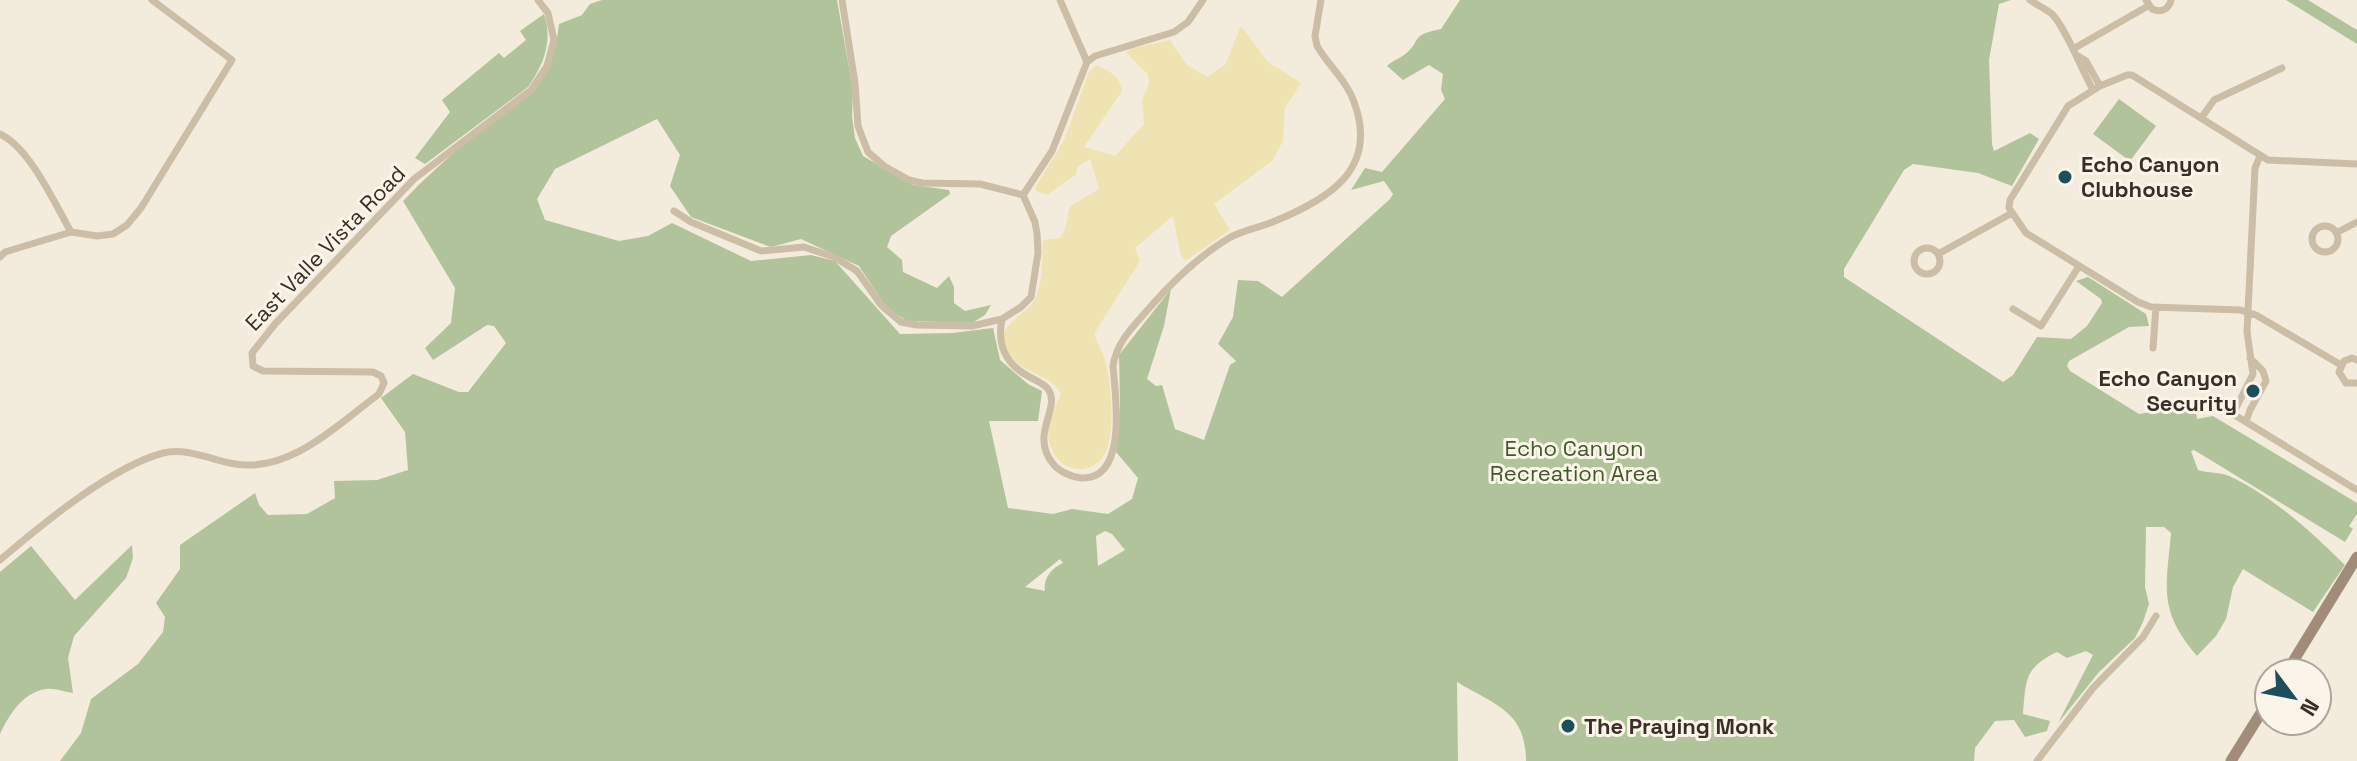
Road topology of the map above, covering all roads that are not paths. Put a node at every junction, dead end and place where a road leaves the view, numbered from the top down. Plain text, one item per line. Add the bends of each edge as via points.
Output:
1 (152, 0) edge
2 (538, 0) edge
3 (842, 0) edge
4 (1060, 0) edge
5 (1203, 0) edge
6 (1321, 0) edge
7 (2030, 0) edge
8 (2171, 0) edge
9 (2147, 3) edge
10 (2075, 53) junction
11 (1087, 62) junction
12 (2282, 68) dead end
13 (2096, 88) junction
14 (2202, 117) junction
15 (0, 134) edge
16 (2260, 156) junction
17 (2357, 164) edge
18 (1023, 195) junction
19 (674, 211) dead end
20 (2012, 213) junction
21 (2357, 222) edge
22 (71, 232) junction
23 (2336, 233) dead end
24 (1938, 254) dead end
25 (0, 257) edge
26 (2079, 266) junction
27 (2156, 307) junction
28 (2013, 309) dead end
29 (2248, 312) junction
30 (1002, 319) junction
31 (2153, 348) dead end
32 (2250, 358) junction
33 (2357, 360) edge
34 (2341, 365) junction
35 (2357, 383) edge
36 (2246, 422) junction
37 (2357, 490) edge
38 (0, 560) edge
39 (2356, 560) edge
40 (2156, 616) dead end
41 (2296, 657) edge
42 (2253, 726) edge
43 (2037, 761) edge
44 (2231, 761) edge

1 - 22 street via 232,60 127,225 113,234
2 - 38 street, East Valle Vista Road via 548,13 554,40 547,66 531,90 414,179 252,353 253,366 263,371 373,372 384,383 379,394 284,458 252,465 166,452 141,461 62,510
3 - 18 street via 858,126 868,152 909,180 980,184
4 - 11 street
5 - 11 street via 1174,32
6 - 30 street via 1317,46 1354,101 1360,130 1353,169 1328,194 1213,248 1176,278 1121,340 1113,366 1115,446 1107,464 1093,476 1066,474 1046,454 1050,390 1005,355
7 - 10 street via 2055,18
8 - 9 street via 2160,11
9 - 10 street
10 - 13 street
11 - 18 street via 1052,151
12 - 14 street via 2214,100
13 - 14 street via 2132,75
13 - 20 street via 2068,106 2010,200
14 - 16 street
15 - 22 street via 37,173
16 - 17 street via 2274,162
16 - 29 street via 2255,168
18 - 30 street via 1037,234 1033,291 1027,302
19 - 30 street via 761,251 804,247 834,257 857,271 881,305 901,322 960,326
20 - 24 street
20 - 26 street via 2026,233
21 - 23 street
22 - 25 street
26 - 27 street via 2138,302
26 - 28 street via 2041,326
27 - 29 street
27 - 31 street
29 - 32 street
29 - 34 street
32 - 36 street via 2266,381
32 - 36 street via 2252,378 2233,414
33 - 34 street
34 - 35 street via 2341,379
36 - 37 street
39 - 41 street
40 - 43 street
42 - 44 street

